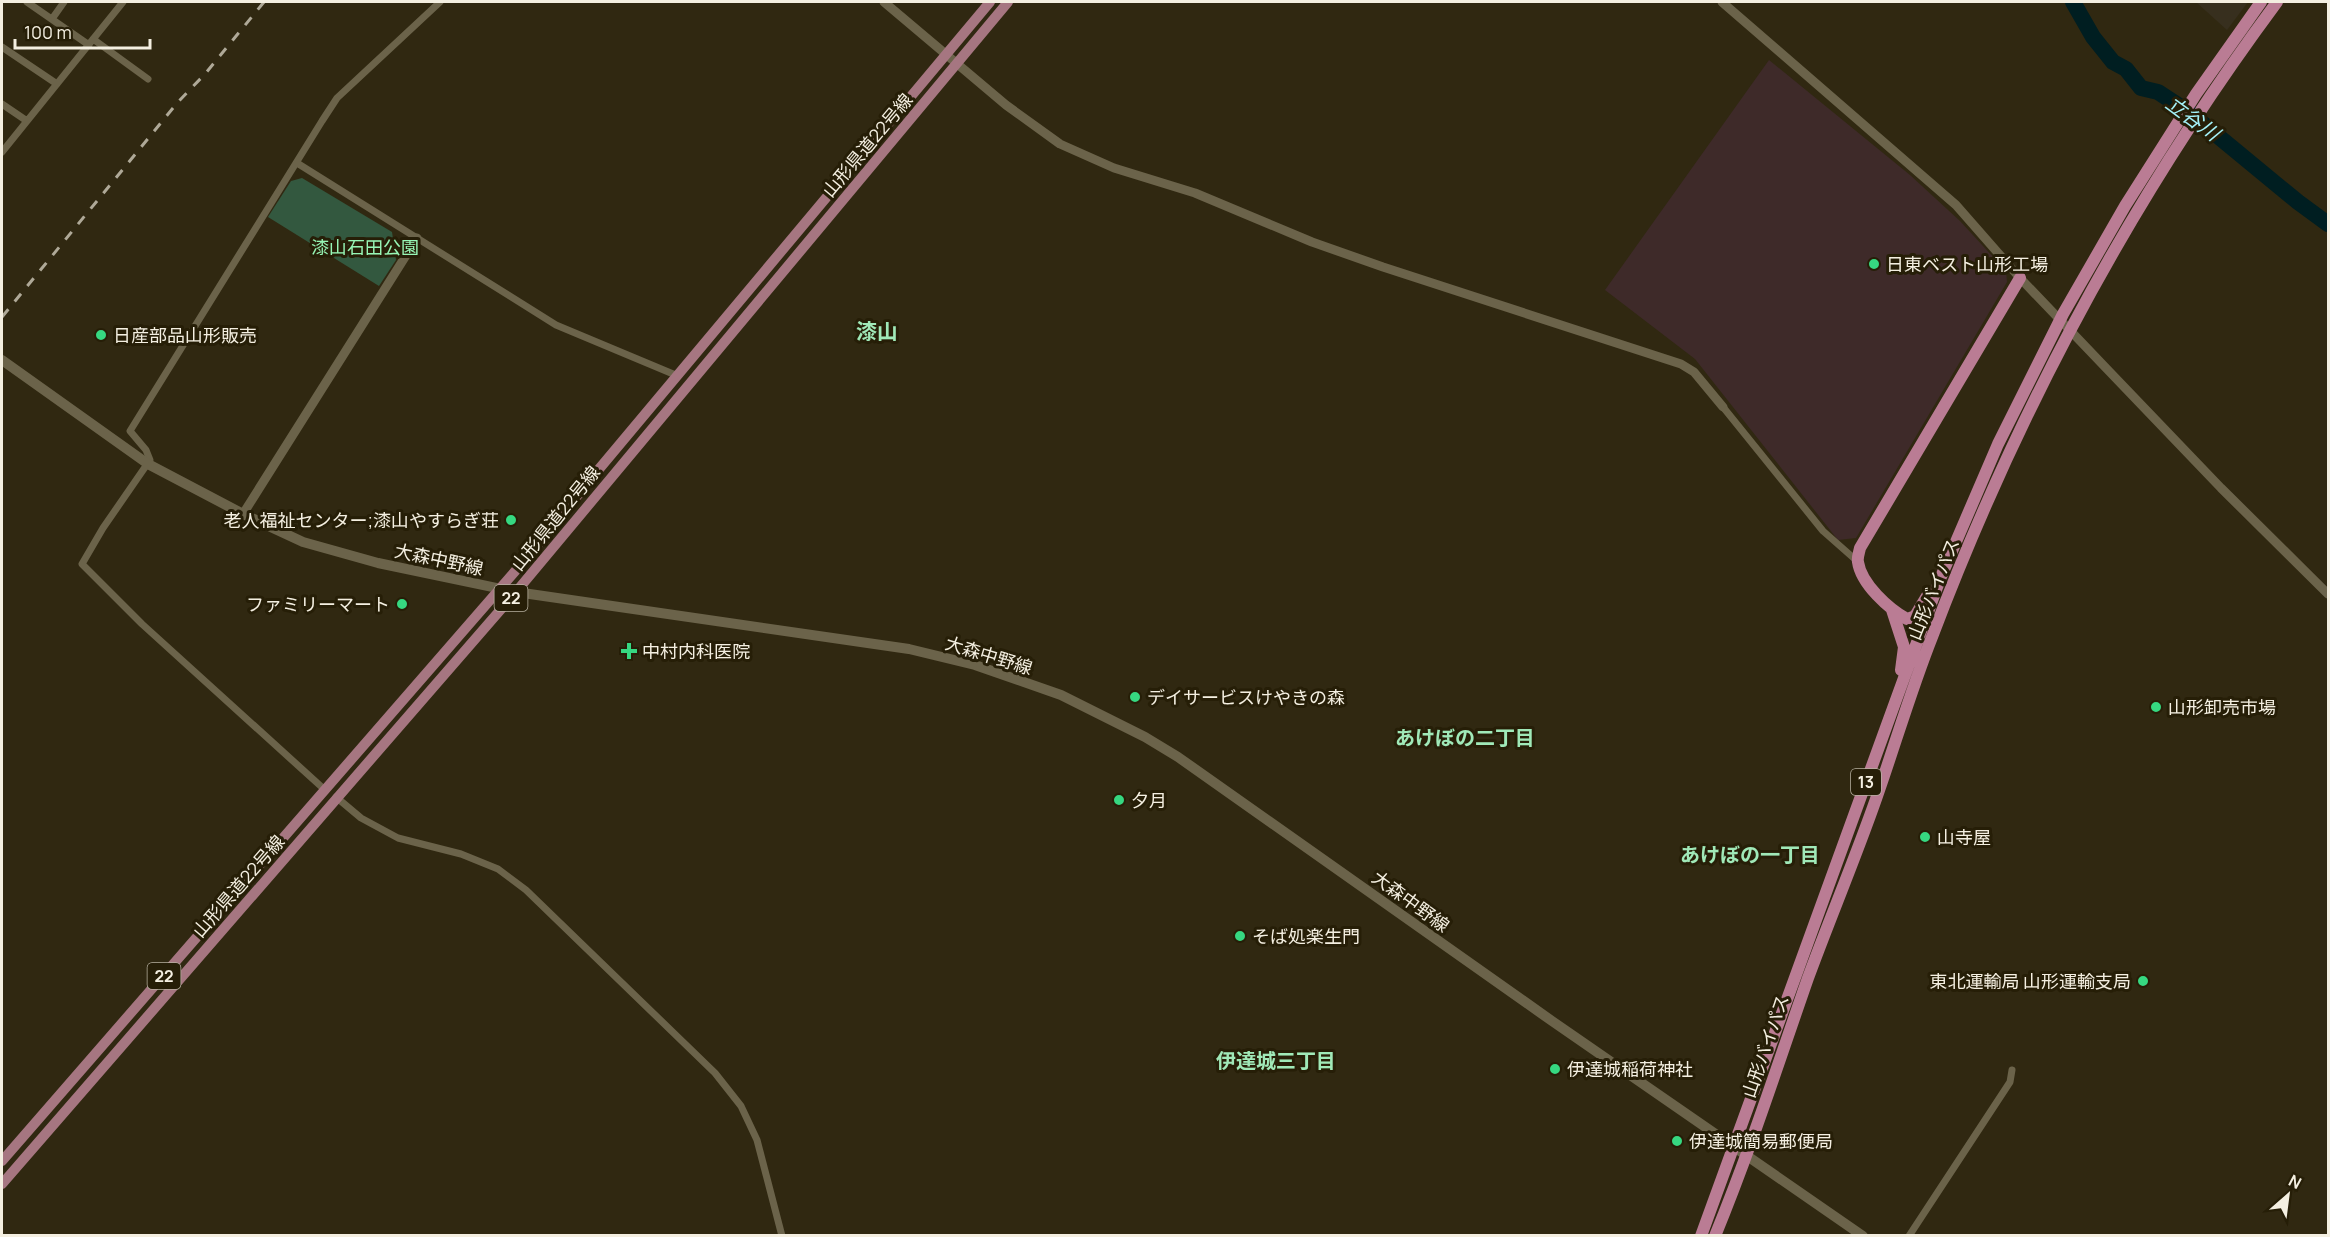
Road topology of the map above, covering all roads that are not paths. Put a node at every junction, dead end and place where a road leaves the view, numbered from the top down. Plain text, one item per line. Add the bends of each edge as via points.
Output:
1 (27, 2) edge
2 (64, 2) edge
3 (123, 2) edge
4 (441, 2) edge
5 (884, 2) edge
6 (990, 2) edge
7 (1008, 2) edge
8 (1722, 2) edge
9 (2277, 2) edge
10 (2258, 5) edge
11 (52, 19) junction
12 (91, 42) junction
13 (2, 47) edge
14 (946, 55) junction
15 (957, 63) junction
16 (148, 79) dead end
17 (57, 84) junction
18 (2, 104) edge
19 (27, 121) junction
20 (2, 152) edge
21 (297, 163) junction
22 (417, 238) junction
23 (2095, 270) junction
24 (2020, 278) junction
25 (2057, 340) junction
26 (2, 360) edge
27 (678, 376) junction
28 (1723, 406) joint
29 (148, 464) junction
30 (243, 514) junction
31 (1962, 528) junction
32 (1857, 561) junction
33 (500, 588) junction
34 (516, 592) junction
35 (2328, 594) edge
36 (1892, 610) junction
37 (325, 790) junction
38 (1862, 793) junction
39 (336, 797) junction
40 (2012, 1070) dead end
41 (1733, 1147) junction
42 (1746, 1155) junction
43 (2, 1161) edge
44 (2, 1184) edge
45 (782, 1236) edge
46 (1701, 1236) edge
47 (1715, 1236) edge
48 (1863, 1236) edge
49 (1909, 1236) edge

1 - 11 street
2 - 11 street
3 - 12 street
4 - 21 street via 338,98
5 - 14 street
6 - 14 main road, 山形県道22号線 / 22
7 - 15 main road, 山形県道22号線 / 22
8 - 24 street via 1956,205
9 - 23 highway, 山形バイパス / 13
10 - 23 highway, 山形バイパス / 13 via 2125,206
11 - 12 street
12 - 16 street
12 - 17 street
13 - 17 street
14 - 15 street
14 - 27 main road, 山形県道22号線 / 22
15 - 28 street via 1027,122 1060,144 1114,168 1195,193 1312,242 1681,364 1694,372
15 - 34 main road, 山形県道22号線 / 22
17 - 19 street
18 - 19 street
19 - 20 street
21 - 22 street
21 - 29 street via 130,431 146,450
22 - 27 street via 556,325
22 - 30 street
23 - 25 highway, 山形バイパス / 13
24 - 32 highway via 1869,531
24 - 35 street
25 - 31 highway, 山形バイパス / 13 via 1998,444
25 - 42 highway, 山形バイパス / 13 via 1931,637
26 - 29 main road, 大森中野線
27 - 33 main road, 山形県道22号線 / 22
28 - 32 street via 1823,531
29 - 30 main road, 大森中野線
29 - 37 street via 81,564
30 - 33 main road, 大森中野線 via 303,542 378,563
31 - 36 highway via 1942,557 1915,616 1907,619
31 - 38 highway, 山形バイパス / 13
32 - 36 highway
33 - 34 main road, 大森中野線
33 - 37 main road, 山形県道22号線 / 22
34 - 39 main road, 山形県道22号線 / 22
34 - 41 main road, 大森中野線 via 909,649 975,665 1061,695 1187,762
36 - 38 highway via 1904,647 1903,660
37 - 43 main road, 山形県道22号線 / 22
38 - 41 highway, 山形バイパス / 13
39 - 44 main road, 山形県道22号線 / 22
39 - 45 street via 361,818 398,838 461,854 498,869 526,890 715,1072 741,1106 757,1140
40 - 49 street via 2010,1082
41 - 42 main road, 大森中野線
41 - 46 highway, 山形バイパス / 13
42 - 47 highway, 山形バイパス / 13
42 - 48 main road, 大森中野線

